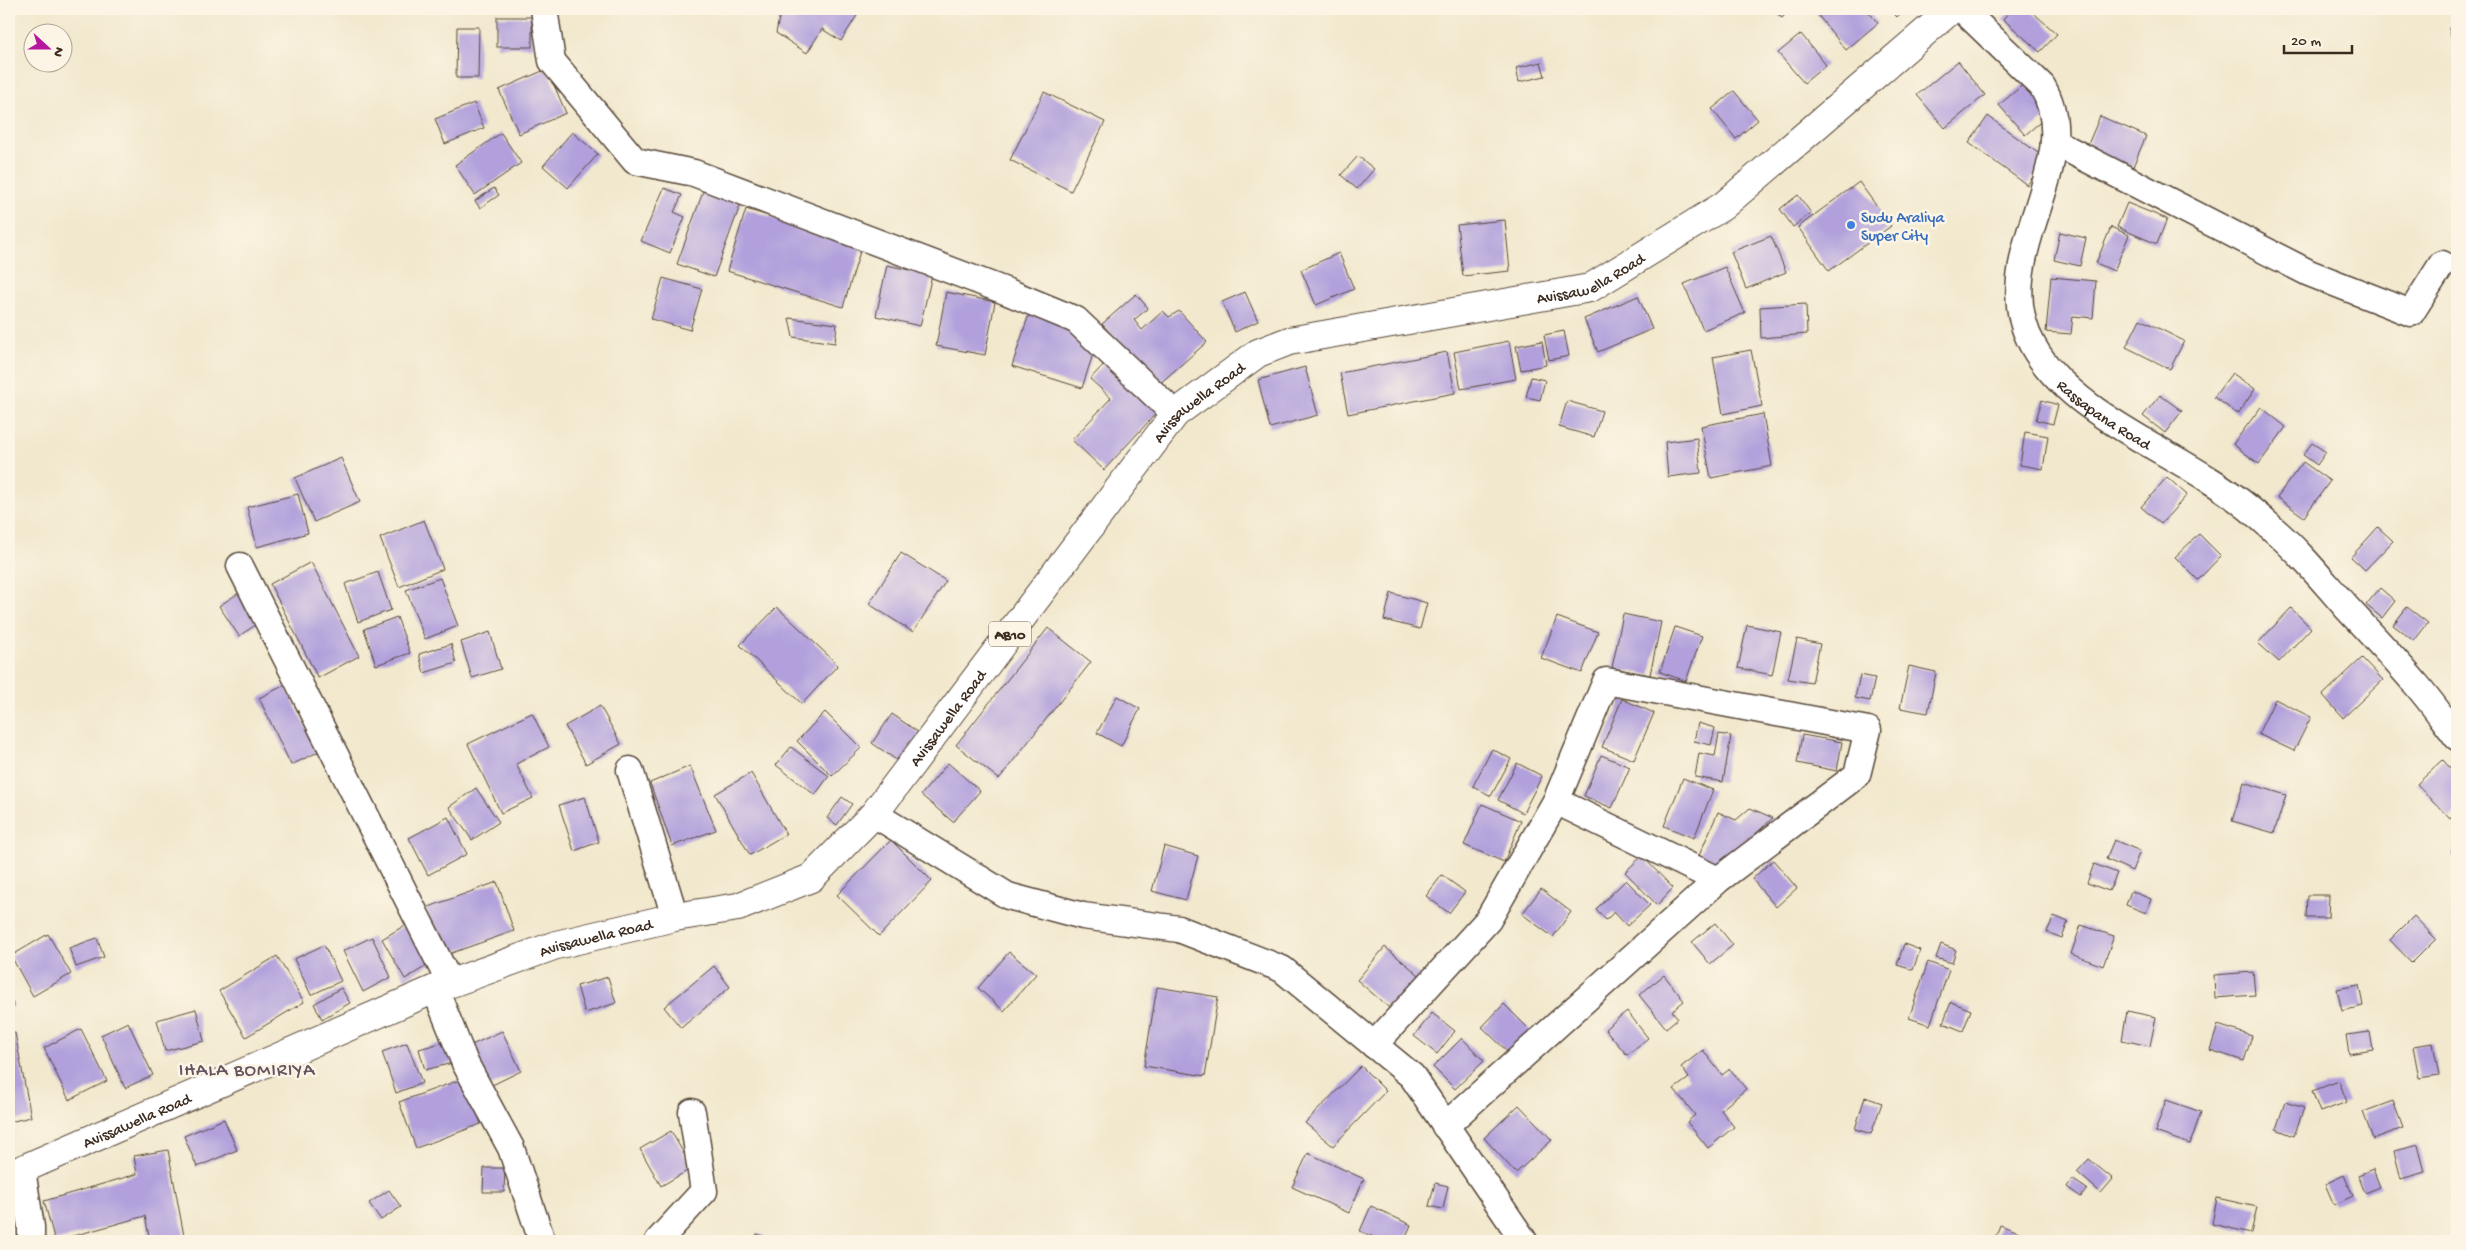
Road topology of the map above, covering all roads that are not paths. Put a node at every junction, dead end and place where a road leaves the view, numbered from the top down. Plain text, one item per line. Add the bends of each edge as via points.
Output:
1 (544, 9) edge
2 (1952, 9) edge
3 (1962, 9) edge
4 (2054, 142) junction
5 (2442, 264) dead end
6 (1175, 414) junction
7 (240, 566) dead end
8 (2457, 737) edge
9 (630, 770) dead end
10 (1556, 801) junction
11 (874, 814) junction
12 (1718, 880) junction
13 (675, 916) junction
14 (443, 986) junction
15 (1374, 1045) junction
16 (692, 1112) dead end
17 (1445, 1126) junction
18 (16, 1172) edge
19 (31, 1241) edge
20 (542, 1241) edge
21 (658, 1241) edge
22 (1524, 1241) edge

1 - 6 street via 552,61 635,161 694,173 1076,320
2 - 6 main road, Avissawella Road / AB10 via 1723,206 1590,288 1289,341 1258,353
3 - 4 street, Rassapana Road via 2042,86 2051,101 2055,118
4 - 5 street via 2308,273 2411,314
4 - 8 street, Rassapana Road via 2018,279 2022,321 2043,363 2062,383 2100,413 2211,480 2274,529 2416,683
6 - 11 main road, Avissawella Road / AB10
7 - 14 street
9 - 13 street
10 - 12 street
10 - 12 street via 1606,681 1868,730 1857,775
10 - 15 street via 1488,920
11 - 13 main road, Avissawella Road / AB10 via 811,878 738,907
11 - 15 street via 1008,896 1084,916 1179,929 1282,969
12 - 17 street
13 - 14 main road, Avissawella Road / AB10 via 556,945
14 - 18 main road, Avissawella Road / AB10
14 - 20 street via 465,1063 511,1148
15 - 17 street via 1412,1076
16 - 21 street via 704,1191
17 - 22 street
18 - 19 street via 31,1227

